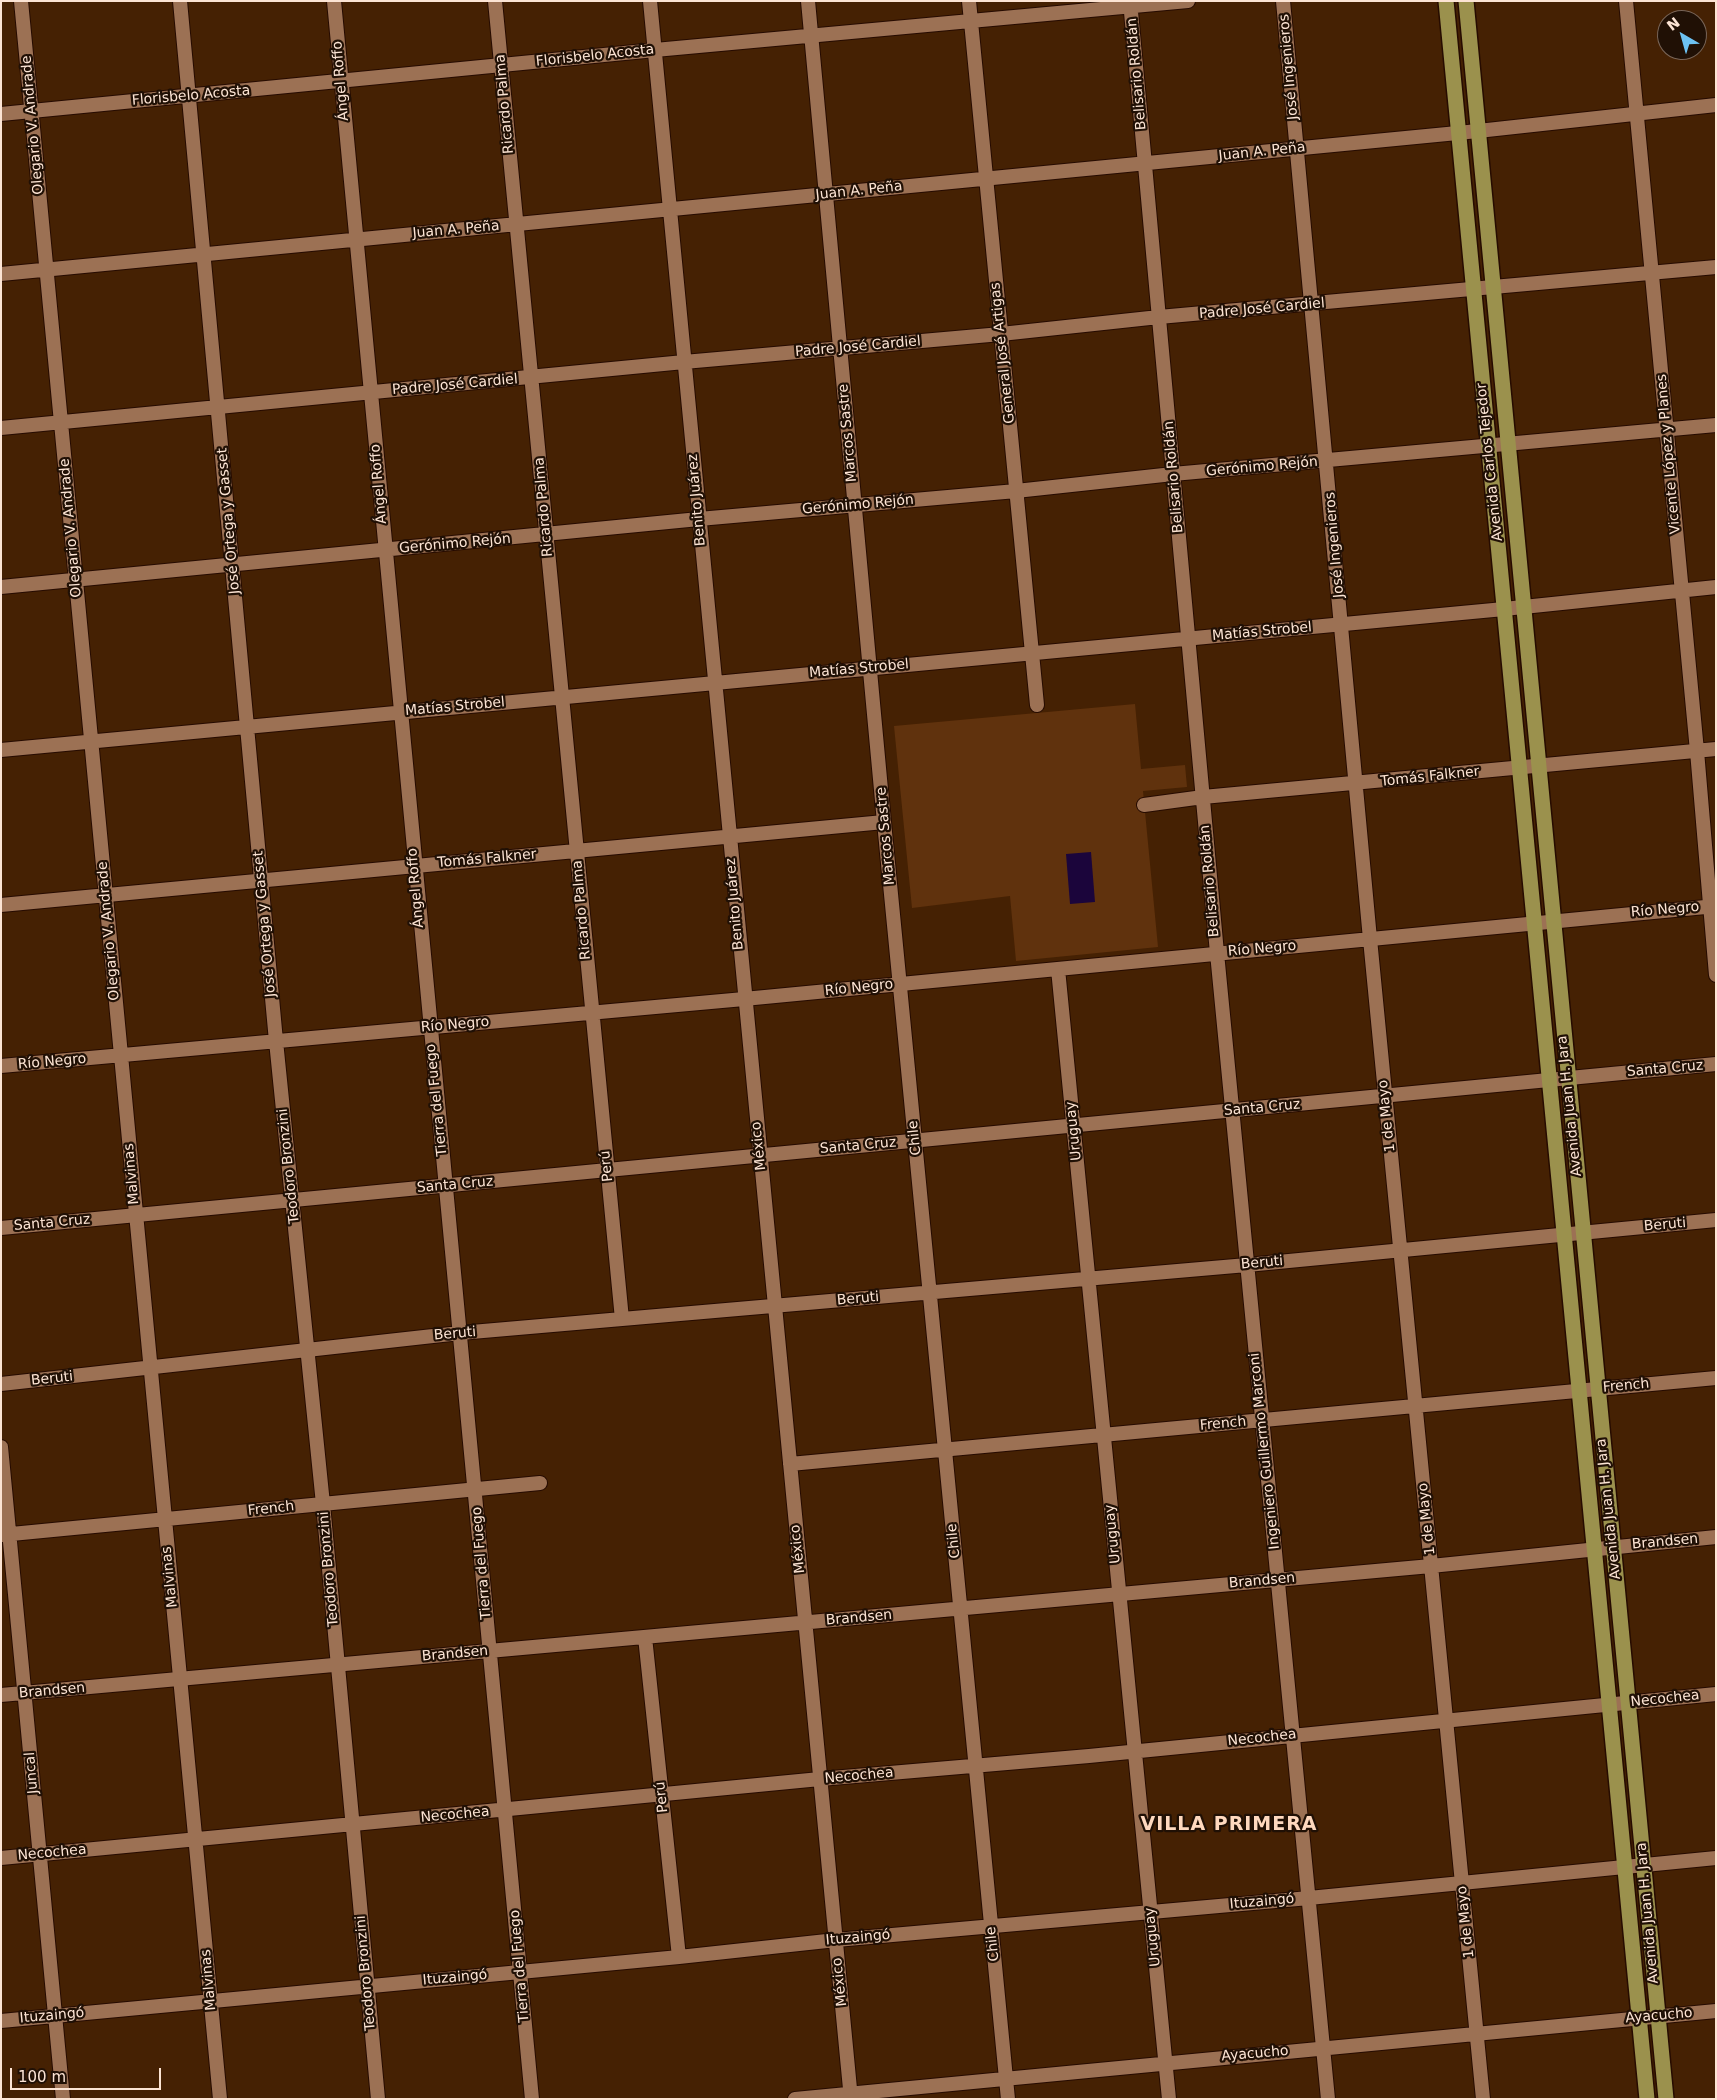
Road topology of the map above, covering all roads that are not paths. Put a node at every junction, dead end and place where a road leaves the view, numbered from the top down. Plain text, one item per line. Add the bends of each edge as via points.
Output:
1 (21, 1) edge
2 (180, 1) edge
3 (334, 1) edge
4 (495, 1) edge
5 (650, 1) edge
6 (808, 1) edge
7 (969, 1) edge
8 (1188, 1) edge
9 (1283, 1) edge
10 (1446, 1) edge
11 (1466, 1) edge
12 (1626, 1) edge
13 (1130, 4) edge
14 (971, 22) junction
15 (811, 37) junction
16 (655, 50) junction
17 (501, 66) junction
18 (341, 82) junction
19 (189, 96) junction
20 (1716, 105) edge
21 (32, 111) junction
22 (1636, 112) junction
23 (1, 114) edge
24 (1478, 131) junction
25 (1459, 133) junction
26 (1297, 149) junction
27 (1145, 163) junction
28 (986, 179) junction
29 (826, 194) junction
30 (670, 209) junction
31 (516, 224) junction
32 (356, 240) junction
33 (203, 254) junction
34 (1716, 267) edge
35 (46, 269) junction
36 (1652, 273) junction
37 (1, 274) edge
38 (1493, 288) junction
39 (1473, 290) junction
40 (1312, 305) junction
41 (1159, 317) junction
42 (1001, 334) junction
43 (840, 349) junction
44 (684, 362) junction
45 (531, 378) junction
46 (370, 393) junction
47 (218, 408) junction
48 (61, 422) junction
49 (1716, 425) edge
50 (1, 428) edge
51 (1667, 430) junction
52 (1508, 445) junction
53 (1489, 446) junction
54 (1327, 462) junction
55 (1173, 474) junction
56 (1016, 491) junction
57 (855, 506) junction
58 (699, 518) junction
59 (546, 535) junction
60 (385, 550) junction
61 (233, 565) junction
62 (76, 579) junction
63 (1, 587) edge
64 (1716, 587) edge
65 (1682, 590) junction
66 (1523, 607) junction
67 (1504, 609) junction
68 (1342, 624) junction
69 (1188, 638) junction
70 (1032, 653) junction
71 (870, 668) junction
72 (714, 683) junction
73 (562, 697) junction
74 (1036, 705) dead end
75 (400, 712) junction
76 (248, 726) junction
77 (91, 741) junction
78 (1716, 749) edge
79 (1, 750) edge
80 (1697, 751) junction
81 (1538, 766) junction
82 (1520, 768) junction
83 (1357, 784) junction
84 (1203, 797) junction
85 (1144, 805) dead end
86 (884, 822) junction
87 (729, 836) junction
88 (576, 850) junction
89 (414, 866) junction
90 (262, 880) junction
91 (105, 895) junction
92 (1, 905) edge
93 (1712, 906) edge
94 (1552, 920) junction
95 (1534, 922) junction
96 (1370, 939) junction
97 (1217, 953) junction
98 (1058, 969) junction
99 (1716, 975) edge
100 (900, 984) junction
101 (744, 999) junction
102 (592, 1013) junction
103 (430, 1027) junction
104 (276, 1041) junction
105 (120, 1055) junction
106 (1716, 1064) edge
107 (1, 1066) edge
108 (1568, 1078) junction
109 (1549, 1080) junction
110 (1386, 1096) junction
111 (1232, 1110) junction
112 (1074, 1126) junction
113 (915, 1141) junction
114 (760, 1156) junction
115 (608, 1170) junction
116 (446, 1186) junction
117 (293, 1200) junction
118 (136, 1215) junction
119 (1716, 1220) edge
120 (1, 1228) edge
121 (1583, 1233) junction
122 (1564, 1235) junction
123 (1400, 1250) junction
124 (1247, 1265) junction
125 (1088, 1279) junction
126 (930, 1293) junction
127 (774, 1306) junction
128 (622, 1319) junction
129 (460, 1333) junction
130 (307, 1349) junction
131 (150, 1369) junction
132 (1716, 1378) edge
133 (1, 1384) edge
134 (1598, 1389) junction
135 (1579, 1391) junction
136 (1416, 1406) junction
137 (1262, 1420) junction
138 (1104, 1434) junction
139 (1, 1447) edge
140 (945, 1450) junction
141 (790, 1464) junction
142 (540, 1483) dead end
143 (474, 1489) junction
144 (323, 1504) junction
145 (165, 1519) junction
146 (5, 1535) edge
147 (1716, 1538) edge
148 (1613, 1547) junction
149 (1594, 1549) junction
150 (1431, 1566) junction
151 (1278, 1580) junction
152 (1119, 1594) junction
153 (960, 1609) junction
154 (805, 1623) junction
155 (645, 1637) junction
156 (490, 1651) junction
157 (338, 1665) junction
158 (180, 1679) junction
159 (25, 1693) junction
160 (1716, 1694) edge
161 (1, 1695) edge
162 (1628, 1702) junction
163 (1609, 1705) junction
164 (1446, 1720) junction
165 (1293, 1734) junction
166 (1135, 1751) junction
167 (976, 1766) junction
168 (820, 1779) junction
169 (662, 1796) junction
170 (505, 1811) junction
171 (353, 1825) junction
172 (195, 1840) junction
173 (40, 1854) junction
174 (1, 1858) edge
175 (1716, 1858) edge
176 (1644, 1865) junction
177 (1624, 1867) junction
178 (1462, 1882) junction
179 (1309, 1898) junction
180 (1150, 1911) junction
181 (991, 1927) junction
182 (836, 1940) junction
183 (679, 1957) junction
184 (520, 1972) junction
185 (367, 1986) junction
186 (211, 2001) junction
187 (1716, 2011) edge
188 (55, 2016) junction
189 (1658, 2016) junction
190 (1639, 2018) junction
191 (1, 2021) edge
192 (1476, 2034) junction
193 (1323, 2048) junction
194 (1165, 2063) junction
195 (1006, 2078) junction
196 (851, 2096) edge
197 (63, 2099) edge
198 (220, 2099) edge
199 (378, 2099) edge
200 (532, 2099) edge
201 (795, 2099) edge
202 (1008, 2099) edge
203 (1169, 2099) edge
204 (1328, 2099) edge
205 (1483, 2099) edge
206 (1646, 2099) edge
207 (1666, 2099) edge

1 - 21 street, Olegario V. Andrade
2 - 19 street, José Ortega y Gasset
3 - 18 street, Ángel Roffo
4 - 17 street, Ricardo Palma
5 - 16 street, Benito Juárez
6 - 15 street, Marcos Sastre
7 - 14 street, General José Artigas
8 - 13 street, Florisbelo Acosta
9 - 26 street, José Ingenieros
10 - 25 main road, Avenida Carlos Tejedor
11 - 24 main road, Avenida Carlos Tejedor
12 - 22 street, Vicente López y Planes
13 - 14 street, Florisbelo Acosta
13 - 27 street, Belisario Roldán
14 - 15 street, Florisbelo Acosta
14 - 28 street, General José Artigas
15 - 16 street, Florisbelo Acosta
15 - 29 street, Marcos Sastre
16 - 17 street, Florisbelo Acosta
16 - 30 street, Benito Juárez
17 - 18 street, Florisbelo Acosta
17 - 31 street, Ricardo Palma
18 - 19 street, Florisbelo Acosta
18 - 32 street, Ángel Roffo
19 - 21 street, Florisbelo Acosta
19 - 33 street, José Ortega y Gasset
20 - 22 street, Juan A. Peña
21 - 23 street, Florisbelo Acosta
21 - 35 street, Olegario V. Andrade
22 - 24 street, Juan A. Peña
22 - 36 street, Vicente López y Planes
24 - 25 street, Juan A. Peña
24 - 38 main road, Avenida Carlos Tejedor
25 - 26 street, Juan A. Peña
25 - 39 main road, Avenida Carlos Tejedor
26 - 27 street, Juan A. Peña
26 - 40 street, José Ingenieros
27 - 28 street, Juan A. Peña
27 - 41 street, Belisario Roldán
28 - 29 street, Juan A. Peña
28 - 42 street, General José Artigas
29 - 30 street, Juan A. Peña
29 - 43 street, Marcos Sastre
30 - 31 street, Juan A. Peña
30 - 44 street, Benito Juárez
31 - 32 street, Juan A. Peña
31 - 45 street, Ricardo Palma
32 - 33 street, Juan A. Peña
32 - 46 street, Ángel Roffo
33 - 35 street, Juan A. Peña
33 - 47 street, José Ortega y Gasset
34 - 36 street, Padre José Cardiel
35 - 37 street, Juan A. Peña
35 - 48 street, Olegario V. Andrade
36 - 38 street, Padre José Cardiel
36 - 51 street, Vicente López y Planes
38 - 39 street, Padre José Cardiel
38 - 52 main road, Avenida Carlos Tejedor
39 - 40 street, Padre José Cardiel
39 - 53 main road, Avenida Carlos Tejedor
40 - 41 street, Padre José Cardiel
40 - 54 street, José Ingenieros
41 - 42 street, Padre José Cardiel
41 - 55 street, Belisario Roldán
42 - 43 street, Padre José Cardiel
42 - 56 street, General José Artigas
43 - 44 street, Padre José Cardiel
43 - 57 street, Marcos Sastre
44 - 45 street, Padre José Cardiel
44 - 58 street, Benito Juárez
45 - 46 street, Padre José Cardiel
45 - 59 street, Ricardo Palma
46 - 47 street, Padre José Cardiel
46 - 60 street, Ángel Roffo
47 - 48 street, Padre José Cardiel
47 - 61 street, José Ortega y Gasset
48 - 50 street, Padre José Cardiel
48 - 62 street, Olegario V. Andrade
49 - 51 street, Gerónimo Rejón
51 - 52 street, Gerónimo Rejón
51 - 65 street, Vicente López y Planes
52 - 53 street, Gerónimo Rejón
52 - 66 main road, Avenida Carlos Tejedor
53 - 54 street, Gerónimo Rejón
53 - 67 main road, Avenida Carlos Tejedor
54 - 55 street, Gerónimo Rejón
54 - 68 street, José Ingenieros
55 - 56 street, Gerónimo Rejón
55 - 69 street, Belisario Roldán
56 - 57 street, Gerónimo Rejón
56 - 70 street, General José Artigas
57 - 58 street, Gerónimo Rejón
57 - 71 street, Marcos Sastre
58 - 59 street, Gerónimo Rejón
58 - 72 street, Benito Juárez
59 - 60 street, Gerónimo Rejón
59 - 73 street, Ricardo Palma
60 - 61 street, Gerónimo Rejón
60 - 75 street, Ángel Roffo
61 - 62 street, Gerónimo Rejón
61 - 76 street, José Ortega y Gasset
62 - 63 street, Gerónimo Rejón
62 - 77 street, Olegario V. Andrade
64 - 65 street, Matías Strobel
65 - 66 street, Matías Strobel
65 - 80 street, Vicente López y Planes
66 - 67 street, Matías Strobel
66 - 81 main road, Avenida Carlos Tejedor
67 - 68 street, Matías Strobel
67 - 82 main road, Avenida Carlos Tejedor
68 - 69 street, Matías Strobel
68 - 83 street, José Ingenieros
69 - 70 street, Matías Strobel
69 - 84 street, Belisario Roldán
70 - 71 street, Matías Strobel
70 - 74 street, General José Artigas
71 - 72 street, Matías Strobel
71 - 86 street, Marcos Sastre
72 - 73 street, Matías Strobel
72 - 87 street, Benito Juárez
73 - 75 street, Matías Strobel
73 - 88 street, Ricardo Palma
75 - 76 street, Matías Strobel
75 - 89 street, Ángel Roffo
76 - 77 street, Matías Strobel
76 - 90 street, José Ortega y Gasset
77 - 79 street, Matías Strobel
77 - 91 street, Olegario V. Andrade
78 - 80 street, Tomás Falkner
80 - 81 street, Tomás Falkner
80 - 93 street, Vicente López y Planes
81 - 82 street, Tomás Falkner
81 - 94 main road, Avenida Carlos Tejedor
82 - 83 street, Tomás Falkner
82 - 95 main road, Avenida Carlos Tejedor
83 - 84 street, Tomás Falkner
83 - 96 street, José Ingenieros
84 - 85 street, Tomás Falkner
84 - 97 street, Belisario Roldán
86 - 87 street, Tomás Falkner
86 - 100 street, Marcos Sastre
87 - 88 street, Tomás Falkner
87 - 101 street, Benito Juárez
88 - 89 street, Tomás Falkner
88 - 102 street, Ricardo Palma
89 - 90 street, Tomás Falkner
89 - 103 street, Ángel Roffo
90 - 91 street, Tomás Falkner
90 - 104 street, José Ortega y Gasset
91 - 92 street, Tomás Falkner
91 - 105 street, Olegario V. Andrade
93 - 94 street, Río Negro
93 - 99 street, Vicente López y Planes
94 - 95 street, Río Negro
94 - 108 main road, Avenida Juan H. Jara
95 - 96 street, Río Negro
95 - 109 main road, Avenida Juan H. Jara
96 - 97 street, Río Negro
96 - 110 street, 1 de Mayo
97 - 98 street, Río Negro
97 - 111 street, Ingeniero Guillermo Marconi
98 - 100 street, Río Negro
98 - 112 street, Uruguay
100 - 101 street, Río Negro
100 - 113 street, Chile
101 - 102 street, Río Negro
101 - 114 street, México
102 - 103 street, Río Negro
102 - 115 street, Perú
103 - 104 street, Río Negro
103 - 116 street, Tierra del Fuego
104 - 105 street, Río Negro
104 - 117 street, Teodoro Bronzini
105 - 107 street, Río Negro
105 - 118 street, Malvinas
106 - 108 street, Santa Cruz
108 - 109 street, Santa Cruz
108 - 121 main road, Avenida Juan H. Jara
109 - 110 street, Santa Cruz
109 - 122 main road, Avenida Juan H. Jara
110 - 111 street, Santa Cruz
110 - 123 street, 1 de Mayo
111 - 112 street, Santa Cruz
111 - 124 street, Ingeniero Guillermo Marconi
112 - 113 street, Santa Cruz
112 - 125 street, Uruguay
113 - 114 street, Santa Cruz
113 - 126 street, Chile
114 - 115 street, Santa Cruz
114 - 127 street, México
115 - 116 street, Santa Cruz
115 - 128 street, Perú
116 - 117 street, Santa Cruz
116 - 129 street, Tierra del Fuego
117 - 118 street, Santa Cruz
117 - 130 street, Teodoro Bronzini
118 - 120 street, Santa Cruz
118 - 131 street, Malvinas
119 - 121 street, Beruti
121 - 122 street, Beruti
121 - 134 main road, Avenida Juan H. Jara
122 - 123 street, Beruti
122 - 135 main road, Avenida Juan H. Jara
123 - 124 street, Beruti
123 - 136 street, 1 de Mayo
124 - 125 street, Beruti
124 - 137 street, Ingeniero Guillermo Marconi
125 - 126 street, Beruti
125 - 138 street, Uruguay
126 - 127 street, Beruti
126 - 140 street, Chile
127 - 128 street, Beruti
127 - 141 street, México
128 - 129 street, Beruti
129 - 130 street, Beruti
129 - 143 street, Tierra del Fuego
130 - 131 street, Beruti
130 - 144 street, Teodoro Bronzini
131 - 133 street, Beruti
131 - 145 street, Malvinas
132 - 134 street, French
134 - 135 street, French
134 - 148 main road, Avenida Juan H. Jara
135 - 136 street, French
135 - 149 main road, Avenida Juan H. Jara
136 - 137 street, French
136 - 150 street, 1 de Mayo
137 - 138 street, French
137 - 151 street, Ingeniero Guillermo Marconi
138 - 140 street, French
138 - 152 street, Uruguay
139 - 146 street, Juncal
140 - 141 street, French
140 - 153 street, Chile
141 - 154 street, México
142 - 143 street, French
143 - 144 street, French
143 - 156 street, Tierra del Fuego
144 - 145 street, French
144 - 157 street, Teodoro Bronzini
145 - 146 street, French
145 - 158 street, Malvinas
146 - 159 street, Juncal
147 - 148 street, Brandsen
148 - 149 street, Brandsen
148 - 162 main road, Avenida Juan H. Jara
149 - 150 street, Brandsen
149 - 163 main road, Avenida Juan H. Jara
150 - 151 street, Brandsen
150 - 164 street, 1 de Mayo
151 - 152 street, Brandsen
151 - 165 street, Ingeniero Guillermo Marconi
152 - 153 street, Brandsen
152 - 166 street, Uruguay
153 - 154 street, Brandsen
153 - 167 street, Chile
154 - 155 street, Brandsen
154 - 168 street, México
155 - 156 street, Brandsen
155 - 169 street, Perú
156 - 157 street, Brandsen
156 - 170 street, Tierra del Fuego
157 - 158 street, Brandsen
157 - 171 street, Teodoro Bronzini
158 - 159 street, Brandsen
158 - 172 street, Malvinas
159 - 161 street, Brandsen
159 - 173 street, Juncal
160 - 162 street, Necochea
162 - 163 street, Necochea
162 - 176 main road, Avenida Juan H. Jara
163 - 164 street, Necochea
163 - 177 main road, Avenida Juan H. Jara
164 - 165 street, Necochea
164 - 178 street, 1 de Mayo
165 - 166 street, Necochea
165 - 179 street, Ingeniero Guillermo Marconi
166 - 167 street, Necochea
166 - 180 street, Uruguay
167 - 168 street, Necochea
167 - 181 street, Chile
168 - 169 street, Necochea
168 - 182 street, México
169 - 170 street, Necochea
169 - 183 street, Perú
170 - 171 street, Necochea
170 - 184 street, Tierra del Fuego
171 - 172 street, Necochea
171 - 185 street, Teodoro Bronzini
172 - 173 street, Necochea
172 - 186 street, Malvinas
173 - 174 street, Necochea
173 - 188 street, Juncal
175 - 176 street, Ituzaingó
176 - 177 street, Ituzaingó
176 - 189 main road, Avenida Juan H. Jara
177 - 178 street, Ituzaingó
177 - 190 main road, Avenida Juan H. Jara
178 - 179 street, Ituzaingó
178 - 192 street, 1 de Mayo
179 - 180 street, Ituzaingó
179 - 193 street, Ingeniero Guillermo Marconi
180 - 181 street, Ituzaingó
180 - 194 street, Uruguay
181 - 182 street, Ituzaingó
181 - 195 street, Chile
182 - 183 street, Ituzaingó
182 - 196 street, México
183 - 184 street, Ituzaingó
184 - 185 street, Ituzaingó
184 - 200 street, Tierra del Fuego
185 - 186 street, Ituzaingó
185 - 199 street, Teodoro Bronzini
186 - 188 street, Ituzaingó
186 - 198 street, Malvinas
187 - 189 street, Ayacucho
188 - 191 street, Ituzaingó
188 - 197 street, Juncal
189 - 190 street, Ayacucho
189 - 207 main road, Avenida Juan H. Jara
190 - 192 street, Ayacucho
190 - 206 main road, Avenida Juan H. Jara
192 - 193 street, Ayacucho
192 - 205 street, 1 de Mayo
193 - 194 street, Ayacucho
193 - 204 street, Ingeniero Guillermo Marconi
194 - 195 street, Ayacucho
194 - 203 street, Uruguay
195 - 196 street, Ayacucho
195 - 202 street, Chile
196 - 201 street, Ayacucho

